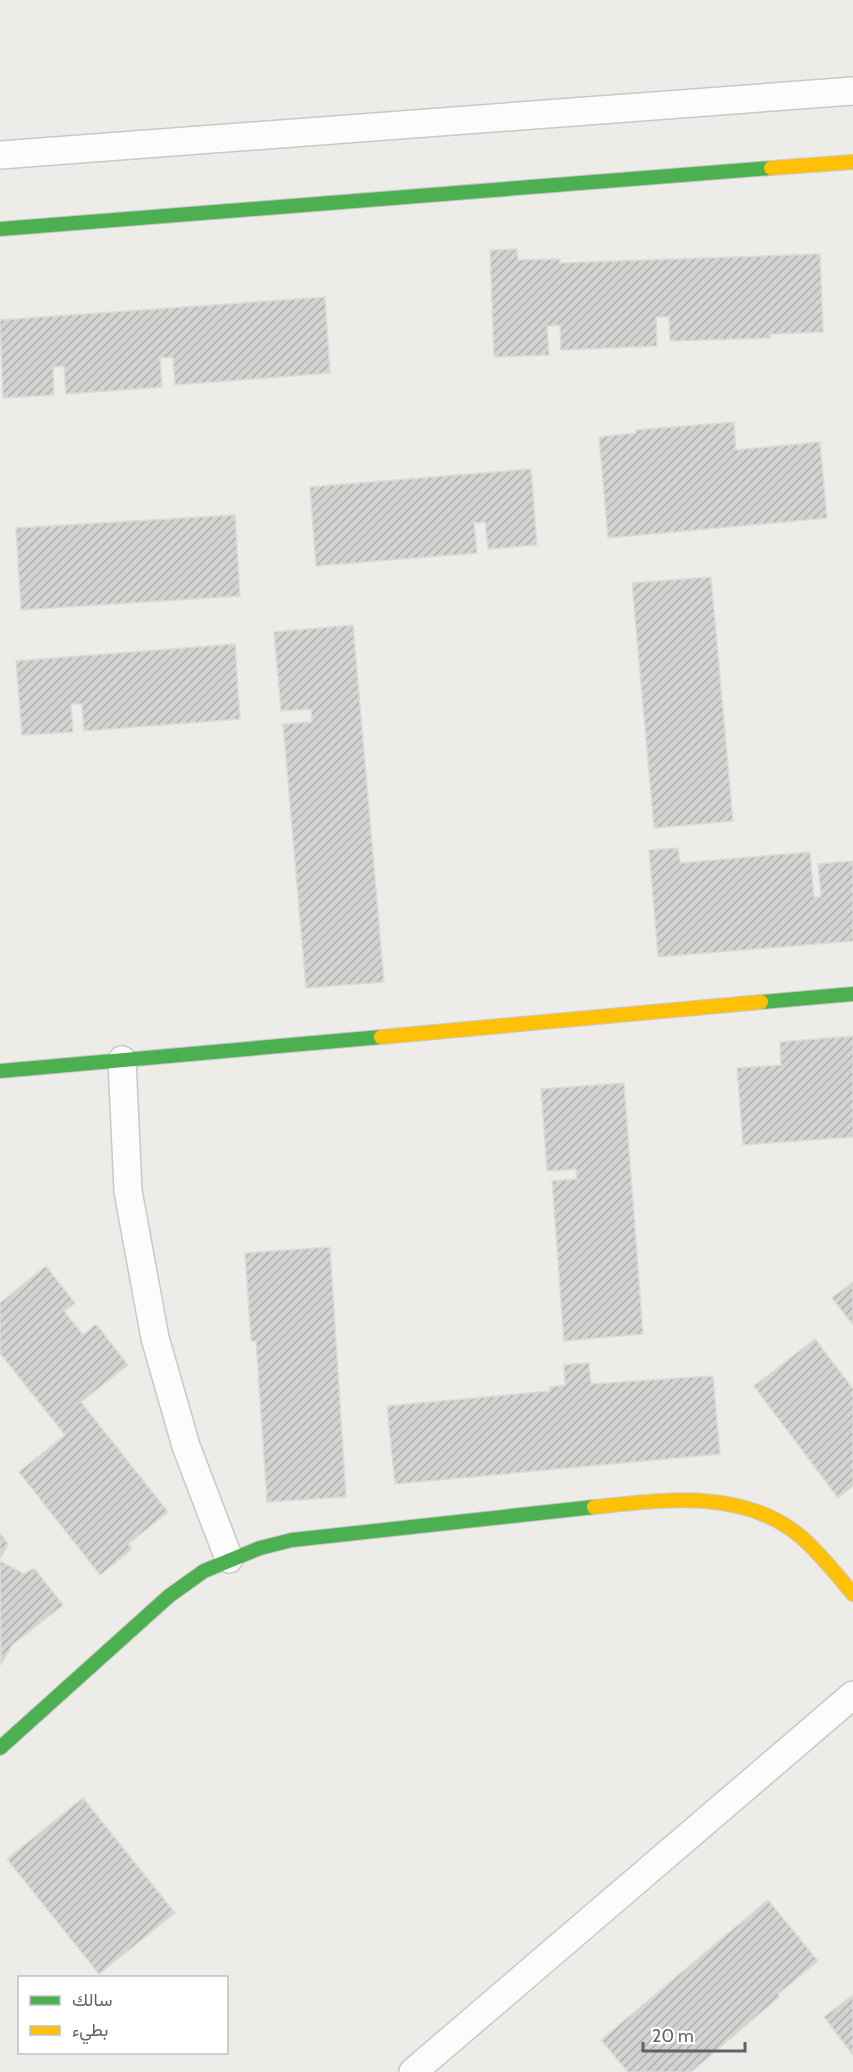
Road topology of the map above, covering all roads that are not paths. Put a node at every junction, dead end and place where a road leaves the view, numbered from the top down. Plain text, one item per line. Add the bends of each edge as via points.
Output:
1 (853, 91) edge
2 (0, 155) edge
3 (853, 162) edge
4 (0, 229) edge
5 (853, 994) edge
6 (122, 1060) junction
7 (0, 1071) edge
8 (229, 1559) junction
9 (853, 1594) edge
10 (853, 1695) edge
11 (0, 1748) edge
12 (412, 2072) edge

1 - 2 street
3 - 4 street
5 - 6 street
6 - 7 street
6 - 8 street via 128,1191 155,1338 186,1446
8 - 9 street via 292,1540 690,1499 719,1502 770,1518 812,1547
8 - 11 street via 169,1596
10 - 12 street

